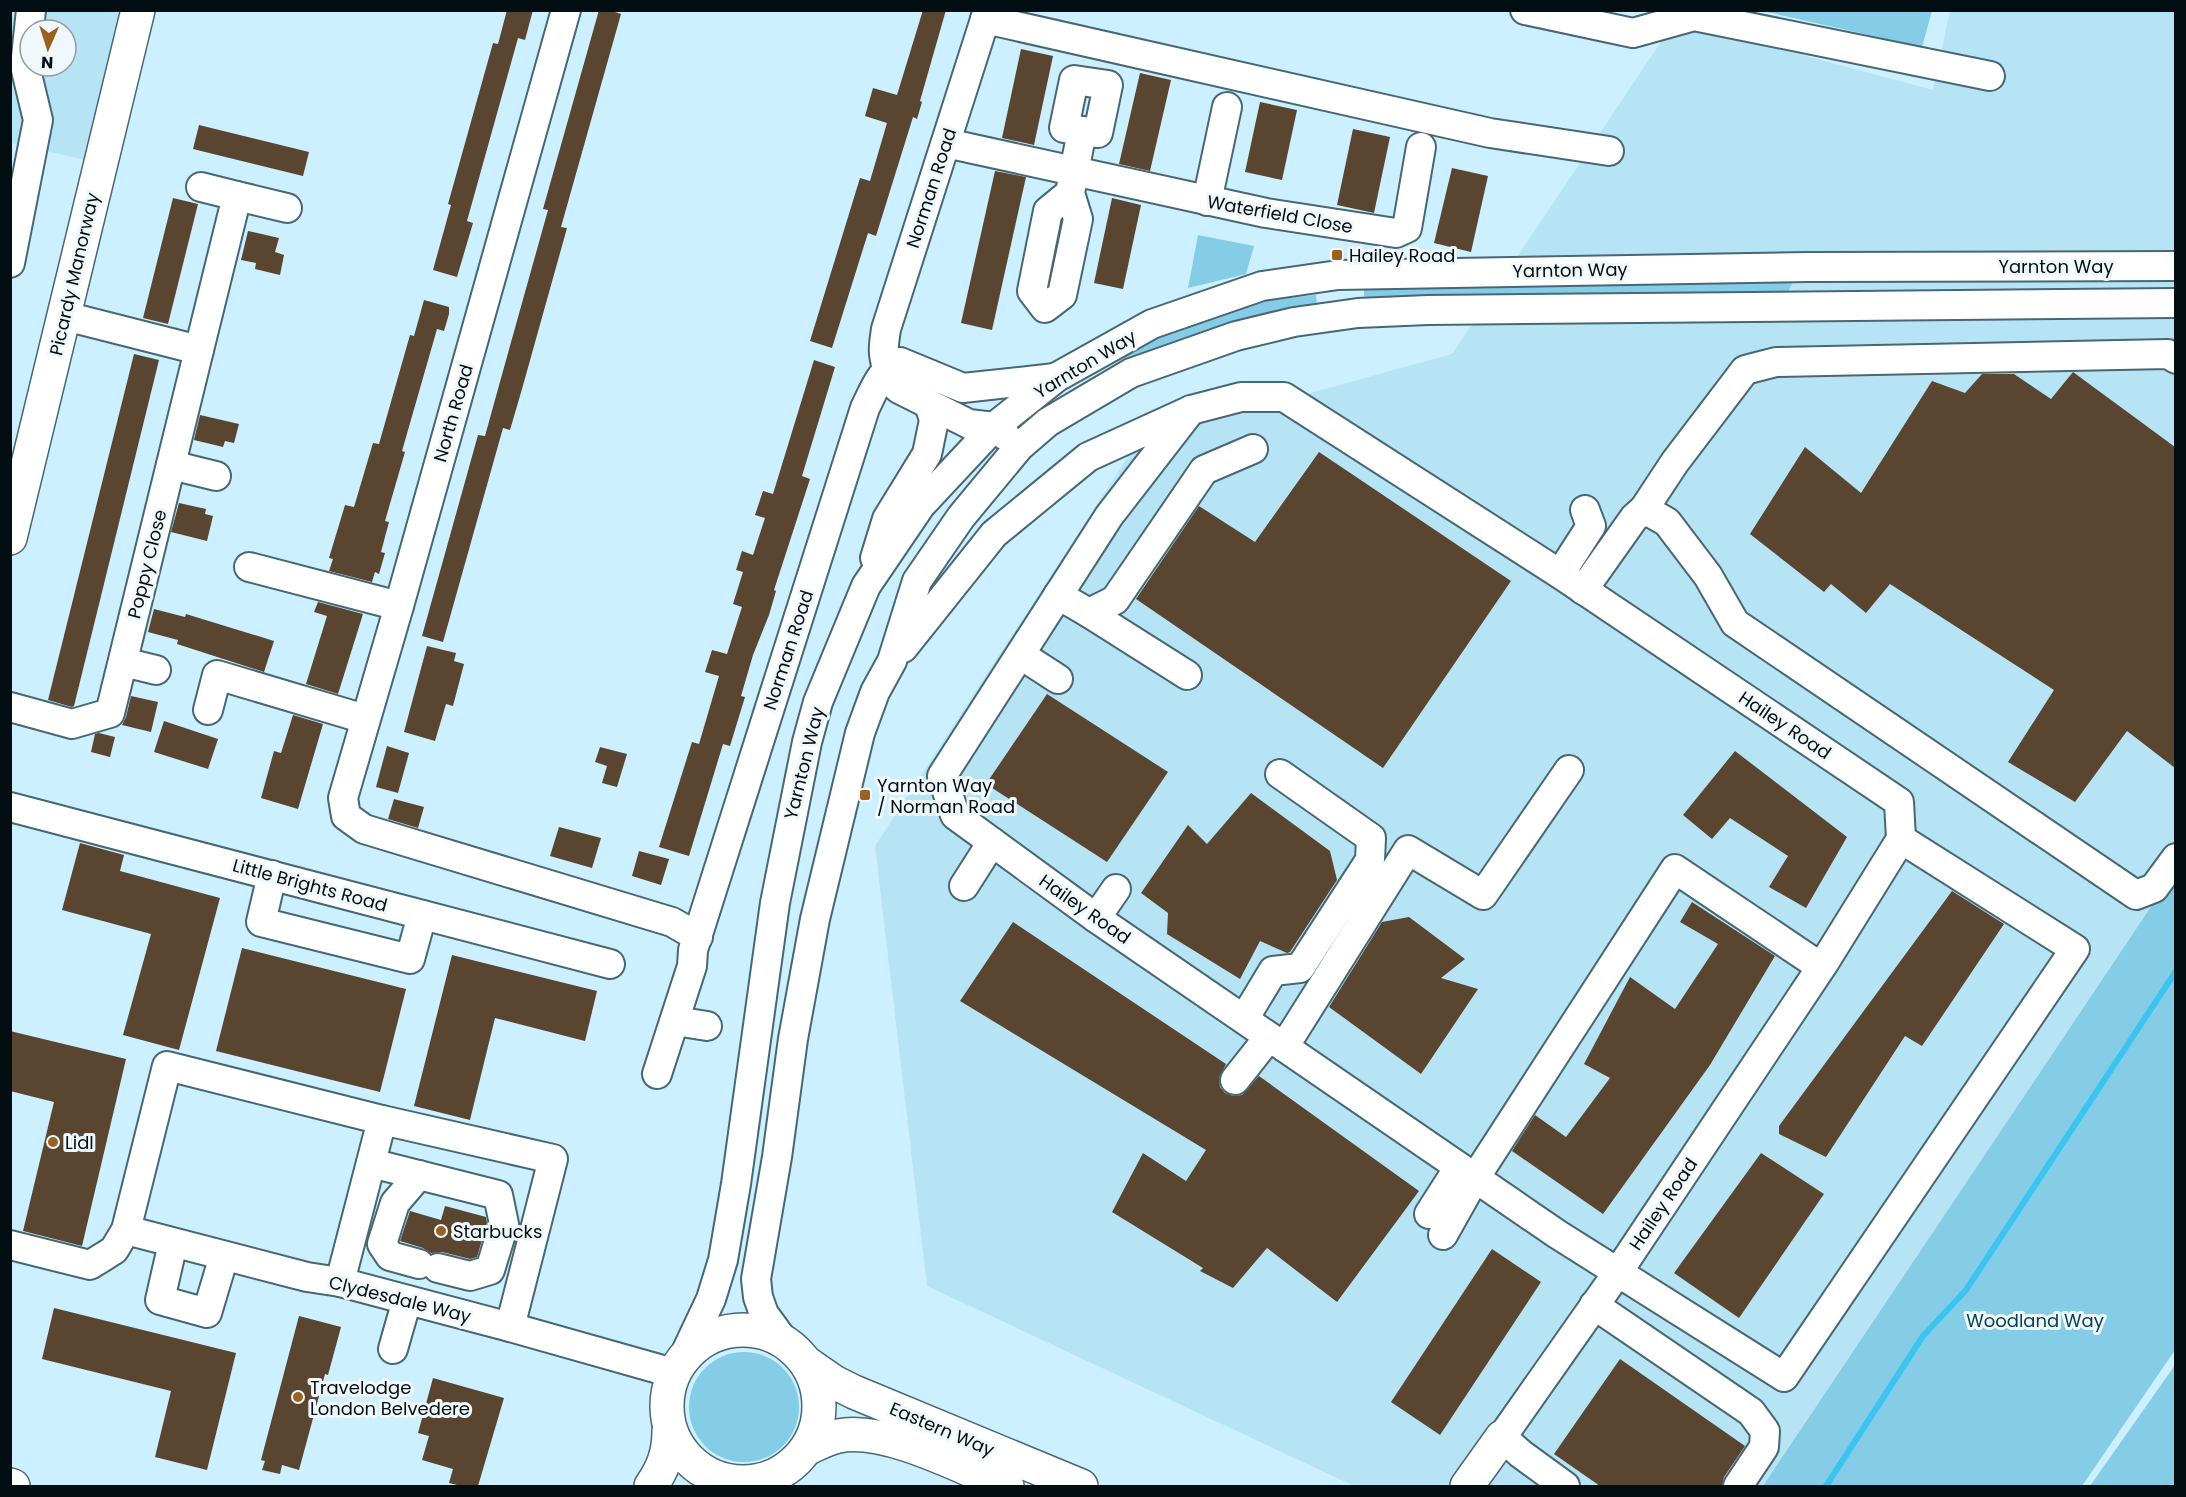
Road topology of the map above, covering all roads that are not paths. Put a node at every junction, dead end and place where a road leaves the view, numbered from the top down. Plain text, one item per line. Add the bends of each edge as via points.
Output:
1 (31, 10) edge
2 (138, 10) edge
3 (566, 10) edge
4 (1525, 10) edge
5 (1695, 13) edge
6 (986, 15) edge
7 (1990, 76) dead end
8 (1227, 107) dead end
9 (1082, 131) dead end
10 (946, 143) junction
11 (1421, 147) dead end
12 (1609, 151) dead end
13 (1072, 181) junction
14 (201, 187) dead end
15 (237, 196) junction
16 (1207, 201) junction
17 (287, 208) dead end
18 (10, 263) edge
19 (2175, 266) edge
20 (1808, 267) junction
21 (2175, 303) edge
22 (1802, 306) junction
23 (65, 316) junction
24 (199, 350) junction
25 (2175, 358) edge
26 (888, 366) junction
27 (1057, 377) junction
28 (963, 388) junction
29 (929, 404) junction
30 (1191, 410) junction
31 (994, 427) junction
32 (1019, 447) junction
33 (1253, 449) dead end
34 (171, 465) junction
35 (216, 476) dead end
36 (1644, 508) junction
37 (1585, 510) dead end
38 (10, 538) edge
39 (249, 567) dead end
40 (1560, 574) junction
41 (866, 586) junction
42 (1583, 590) junction
43 (1058, 595) junction
44 (399, 606) junction
45 (1089, 613) junction
46 (1021, 655) junction
47 (892, 661) junction
48 (123, 662) junction
49 (156, 670) dead end
50 (1187, 675) dead end
51 (1058, 679) dead end
52 (10, 707) edge
53 (207, 710) dead end
54 (365, 719) junction
55 (1569, 770) dead end
56 (1280, 774) dead end
57 (10, 807) edge
58 (1901, 839) junction
59 (992, 842) junction
60 (2175, 858) edge
61 (272, 875) junction
62 (964, 886) dead end
63 (1116, 889) dead end
64 (422, 915) junction
65 (1096, 918) junction
66 (696, 944) junction
67 (610, 964) dead end
68 (1821, 967) junction
69 (1244, 1019) junction
70 (675, 1021) junction
71 (707, 1026) dead end
72 (1277, 1042) junction
73 (657, 1074) dead end
74 (1235, 1080) dead end
75 (382, 1120) junction
76 (370, 1163) junction
77 (1467, 1173) junction
78 (419, 1175) junction
79 (1436, 1224) dead end
80 (126, 1230) junction
81 (173, 1243) junction
82 (10, 1245) edge
83 (224, 1256) junction
84 (1618, 1272) junction
85 (340, 1282) junction
86 (407, 1300) junction
87 (1594, 1305) junction
88 (510, 1327) junction
89 (783, 1340) junction
90 (393, 1349) dead end
91 (679, 1364) junction
92 (807, 1364) junction
93 (669, 1431) junction
94 (1502, 1437) junction
95 (808, 1448) junction
96 (1038, 1469) junction
97 (735, 1484) edge
98 (651, 1486) edge
99 (1007, 1486) edge
100 (1081, 1486) edge
101 (1092, 1486) edge
102 (1467, 1486) edge
103 (1565, 1486) edge
104 (1738, 1486) edge

1 - 18 street via 25,66 38,120
2 - 23 main road, Picardy Manorway
3 - 44 street, North Road
4 - 5 street via 1633,33
5 - 7 street
6 - 10 street, Norman Road
6 - 12 street via 1490,133
8 - 16 street
9 - 13 street
10 - 13 street, Waterfield Close
10 - 26 street, Norman Road via 886,329 884,356
11 - 16 street, Waterfield Close via 1407,228 1395,233
13 - 16 street, Waterfield Close
14 - 15 street
15 - 17 street
15 - 24 street, Poppy Close
19 - 20 street, Yarnton Way
20 - 22 street
20 - 27 street, Yarnton Way via 1338,274 1262,286 1152,324
21 - 22 street, Yarnton Way
22 - 32 street, Yarnton Way via 1428,310 1358,313 1294,322 1236,336 1131,373 1048,422
23 - 24 street
23 - 38 main road, Picardy Manorway
24 - 34 street, Poppy Close
25 - 36 street via 2168,354 1776,362 1745,370
26 - 28 street, Norman Road via 900,362
26 - 29 street, Norman Road via 888,379
26 - 66 street, Norman Road via 865,408
27 - 28 street, Norman Road
27 - 31 street, Yarnton Way
28 - 31 street, Norman Road via 985,403
29 - 31 street, Norman Road via 969,424
29 - 41 street via 934,420 927,454 887,519
30 - 40 street, Hailey Road via 1241,398 1284,397
30 - 43 street, Hailey Road via 1109,516
30 - 47 street, Hailey Road via 1088,457 994,534
31 - 32 street, Norman Road
31 - 41 street, Yarnton Way via 921,505
32 - 47 street, Yarnton Way via 961,517 917,581
33 - 45 street via 1204,471 1115,600
34 - 35 street
34 - 48 street, Poppy Close
36 - 42 street
36 - 60 street via 1667,522 1708,576 1735,623 2136,895 2154,888
37 - 40 street via 1591,526
39 - 44 street
40 - 42 street, Hailey Road
41 - 91 street, Yarnton Way via 818,702 807,742 775,903 723,1260 711,1299
42 - 58 street, Hailey Road via 1899,802
43 - 45 street
43 - 46 street, Hailey Road
44 - 54 street, North Road
45 - 50 street
46 - 51 street
46 - 59 street, Hailey Road via 942,776 955,815
47 - 89 street, Yarnton Way via 860,733 815,919 793,1039 756,1279 764,1314
48 - 49 street
48 - 52 street, Poppy Close via 110,713 72,724
53 - 54 street via 217,675
54 - 66 street, North Road via 343,798 346,816 364,829 672,922
55 - 72 street via 1483,895 1408,850
56 - 69 street via 1371,838 1370,860 1300,968 1274,971
57 - 61 street, Little Brights Road
58 - 68 street, Hailey Road
58 - 84 street via 2075,949 1784,1377
59 - 62 street
59 - 65 street, Hailey Road
61 - 64 street, Little Brights Road
61 - 64 street via 261,922 410,959
63 - 65 street
64 - 67 street, Little Brights Road
65 - 69 street, Hailey Road
66 - 70 street, Norman Road
68 - 77 street via 1675,869
68 - 84 street, Hailey Road
69 - 72 street, Hailey Road
70 - 71 street
70 - 73 street, Norman Road
72 - 74 street
72 - 77 street, Hailey Road
75 - 76 street
75 - 80 street via 167,1066
75 - 88 street via 553,1159
76 - 78 street
76 - 85 street
77 - 79 street
77 - 84 street, Hailey Road
78 - 78 street via 395,1203 382,1244 390,1256 470,1276 490,1270 504,1224 498,1195
80 - 81 street, Clydesdale Way
80 - 82 street via 114,1250 90,1265
81 - 83 street, Clydesdale Way
81 - 83 street via 160,1300 207,1313
83 - 85 street, Clydesdale Way
84 - 87 street, Hailey Road
85 - 86 street, Clydesdale Way
86 - 88 street, Clydesdale Way
86 - 90 street
87 - 94 street, Hailey Road
87 - 104 street via 1751,1412 1765,1431 1764,1447
88 - 91 street, Clydesdale Way
89 - 91 main road via 759,1330 732,1329 706,1338
89 - 92 main road
91 - 93 main road via 667,1395
92 - 95 main road via 816,1382 819,1402 818,1421
92 - 96 main road, Eastern Way via 854,1392
93 - 97 main road via 697,1468
93 - 98 main road via 669,1449 661,1473
94 - 102 main road
94 - 103 street
95 - 97 main road via 776,1474
95 - 99 main road, Eastern Way via 837,1436 881,1438
96 - 100 main road, Eastern Way
96 - 101 main road

